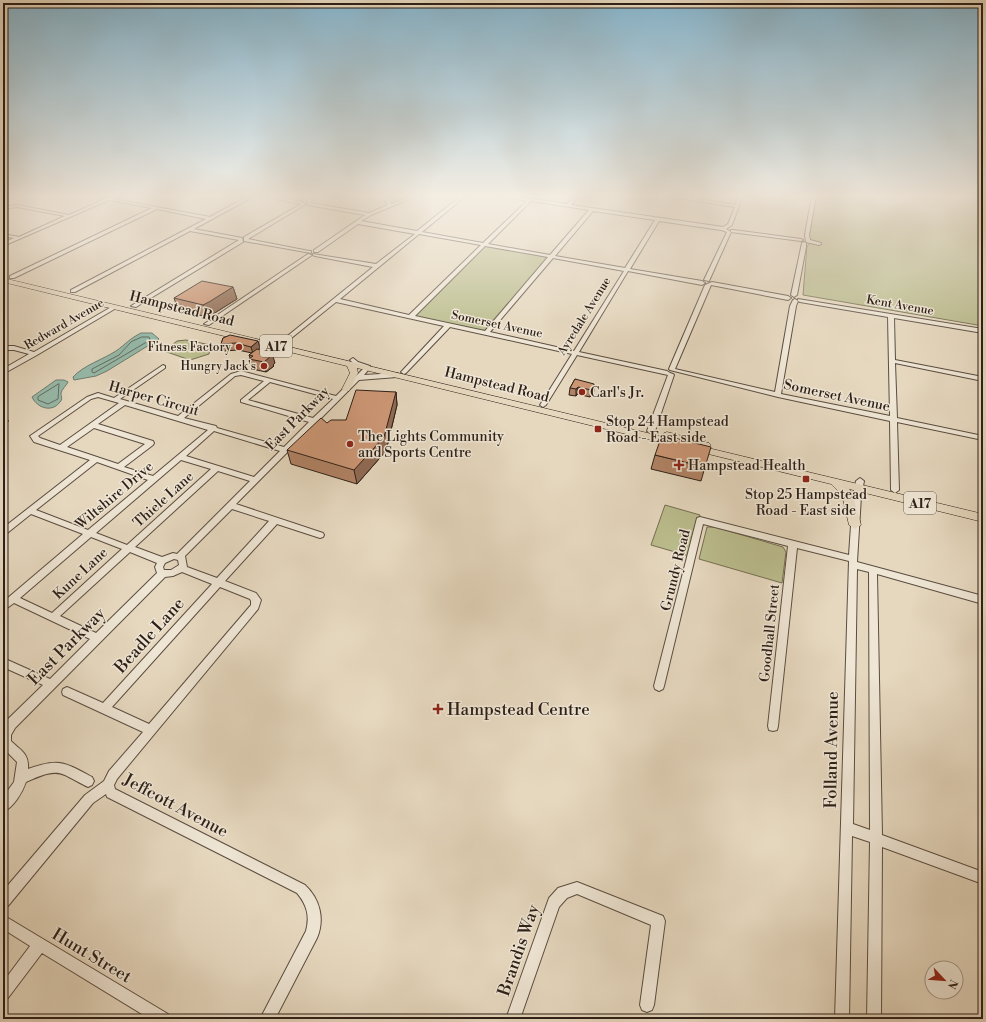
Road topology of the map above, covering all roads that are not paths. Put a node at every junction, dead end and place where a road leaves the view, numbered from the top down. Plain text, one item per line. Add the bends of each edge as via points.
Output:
1 (805, 242) edge
2 (84, 243) edge
3 (163, 243) edge
4 (239, 243) edge
5 (257, 243) edge
6 (328, 243) edge
7 (406, 243) edge
8 (479, 243) edge
9 (563, 243) edge
10 (643, 243) edge
11 (723, 243) edge
12 (486, 244) junction
13 (311, 254) junction
14 (552, 256) junction
15 (378, 266) junction
16 (627, 268) junction
17 (12, 277) junction
18 (3, 279) edge
19 (707, 283) junction
20 (73, 291) junction
21 (65, 295) junction
22 (794, 298) junction
23 (336, 300) junction
24 (122, 303) junction
25 (115, 307) junction
26 (131, 308) junction
27 (891, 315) junction
28 (410, 317) junction
29 (448, 325) junction
30 (204, 326) junction
31 (983, 331) edge
32 (487, 332) junction
33 (282, 343) junction
34 (3, 348) edge
35 (575, 352) junction
36 (35, 354) junction
37 (892, 361) junction
38 (352, 362) junction
39 (163, 367) dead end
40 (367, 368) junction
41 (3, 372) edge
42 (672, 372) junction
43 (400, 375) junction
44 (983, 378) edge
45 (357, 379) junction
46 (269, 380) junction
47 (346, 389) junction
48 (778, 395) junction
49 (337, 398) junction
50 (116, 399) junction
51 (125, 402) junction
52 (542, 407) junction
53 (179, 419) junction
54 (894, 419) junction
55 (314, 421) junction
56 (93, 425) junction
57 (214, 428) junction
58 (650, 434) junction
59 (983, 438) edge
60 (61, 448) junction
61 (285, 450) junction
62 (181, 457) junction
63 (95, 460) junction
64 (119, 467) junction
65 (217, 468) junction
66 (154, 480) junction
67 (255, 480) junction
68 (830, 481) junction
69 (859, 485) junction
70 (895, 490) junction
71 (230, 505) junction
72 (30, 511) junction
73 (983, 511) edge
74 (983, 518) edge
75 (274, 520) junction
76 (855, 525) junction
77 (3, 532) edge
78 (91, 534) junction
79 (320, 535) dead end
80 (793, 543) junction
81 (127, 549) junction
82 (180, 556) junction
83 (162, 561) junction
84 (853, 562) junction
85 (180, 568) junction
86 (873, 570) junction
87 (163, 573) junction
88 (218, 583) junction
89 (13, 598) junction
90 (983, 600) edge
91 (3, 607) edge
92 (53, 617) junction
93 (97, 638) junction
94 (3, 662) edge
95 (51, 684) junction
96 (659, 686) dead end
97 (67, 692) dead end
98 (104, 709) junction
99 (773, 726) dead end
100 (151, 730) junction
101 (4, 734) edge
102 (23, 777) junction
103 (88, 780) dead end
104 (108, 785) junction
105 (3, 806) edge
106 (847, 828) junction
107 (876, 838) junction
108 (983, 878) edge
109 (3, 901) edge
110 (3, 922) edge
111 (40, 944) junction
112 (3, 993) edge
113 (647, 1006) dead end
114 (163, 1019) edge
115 (267, 1019) edge
116 (513, 1019) edge
117 (842, 1019) edge
118 (874, 1019) edge

1 - 22 street
2 - 17 street
3 - 20 street
4 - 26 street
5 - 13 street
6 - 13 street
7 - 15 street
8 - 12 street, Kent Avenue
9 - 14 street
10 - 16 street, Ayredale Avenue
11 - 19 street
12 - 14 street, Kent Avenue
12 - 28 street
13 - 15 street
13 - 30 street
14 - 16 street, Kent Avenue
14 - 32 street
15 - 23 street
16 - 19 street, Kent Avenue
16 - 35 street, Ayredale Avenue
17 - 18 highway
17 - 20 highway, Hampstead Road / A17
18 - 21 highway, Hampstead Road / A17
19 - 22 street, Kent Avenue
19 - 42 street
20 - 21 highway
20 - 24 highway, Hampstead Road / A17
21 - 25 highway, Hampstead Road / A17
22 - 27 street, Kent Avenue
22 - 48 street
23 - 28 street, Somerset Avenue
23 - 33 street
24 - 25 highway
24 - 26 highway, Hampstead Road / A17
25 - 26 highway, Hampstead Road / A17
25 - 36 street, Redward Avenue
26 - 30 highway, Hampstead Road / A17
27 - 31 street, Kent Avenue
27 - 37 street
28 - 29 street, Somerset Avenue
29 - 32 street, Somerset Avenue
29 - 43 street
30 - 33 highway, Hampstead Road / A17
30 - 38 highway, Hampstead Road / A17
32 - 35 street, Somerset Avenue
33 - 38 highway, Hampstead Road / A17
34 - 36 street via 14,348
35 - 42 street, Somerset Avenue
35 - 52 street, Ayredale Avenue
36 - 41 street, Redward Avenue
37 - 44 street
37 - 54 street
38 - 40 highway, Hampstead Road / A17
38 - 43 highway, Hampstead Road / A17
38 - 47 highway via 354,373
39 - 50 street
40 - 43 highway, Hampstead Road / A17
40 - 45 street, East Parkway
42 - 48 street, Somerset Avenue
42 - 58 street
43 - 45 street
43 - 52 highway, Hampstead Road / A17
45 - 47 street, East Parkway
46 - 49 street
46 - 53 street via 246,374 233,375
46 - 55 street via 243,401
47 - 49 street, East Parkway
48 - 54 street, Somerset Avenue
49 - 55 street, East Parkway
50 - 51 street, Harper Circuit
50 - 60 street, Harper Circuit via 101,395 93,396 34,436 37,440
51 - 53 street, Harper Circuit
51 - 56 street
52 - 58 highway, Hampstead Road / A17
53 - 57 street, Harper Circuit
54 - 59 street, Somerset Avenue
54 - 70 street
55 - 61 street, East Parkway
56 - 60 street
56 - 64 street via 150,443
57 - 61 street, Harper Circuit
57 - 62 street, Wiltshire Drive
58 - 68 highway, Hampstead Road / A17
58 - 69 highway, Hampstead Road / A17
60 - 63 street, Harper Circuit
61 - 67 street, East Parkway
62 - 65 street
62 - 66 street, Wiltshire Drive
63 - 64 street, Harper Circuit
63 - 72 street
64 - 66 street, Harper Circuit
65 - 67 street
65 - 81 street, Thiele Lane
66 - 78 street, Wiltshire Drive
67 - 71 street, East Parkway
68 - 69 highway, Hampstead Road / A17
68 - 76 highway via 847,493
69 - 70 highway, Hampstead Road / A17
69 - 74 highway, Hampstead Road / A17
69 - 76 street, Folland Avenue
70 - 73 highway, Hampstead Road / A17
71 - 75 street
71 - 82 street, East Parkway
72 - 77 street
72 - 78 street
75 - 79 street
75 - 88 street, Beadle Lane
76 - 84 street, Folland Avenue
78 - 81 street
78 - 89 street, Wiltshire Drive
80 - 84 street, Grundy Road
80 - 96 street, Grundy Road via 700,520
80 - 99 street, Goodhall Street
81 - 83 street
81 - 92 street, Kune Lane
82 - 83 street
82 - 85 street via 184,560
83 - 87 street via 159,569
84 - 86 street, Grundy Road
84 - 106 street, Folland Avenue
85 - 87 street via 174,572
85 - 88 street, Jeffcott Avenue
86 - 90 street, Grundy Road
86 - 107 street
87 - 93 street, East Parkway
88 - 98 street, Beadle Lane
88 - 100 street, Jeffcott Avenue via 253,596 256,600 255,606
89 - 91 street, Wiltshire Drive
89 - 92 street
92 - 93 street
93 - 95 street, East Parkway
94 - 95 street
95 - 101 street, East Parkway via 10,724
97 - 98 street
98 - 100 street
100 - 104 street, Jeffcott Avenue via 113,775
101 - 102 street, East Parkway via 5,743 23,760
102 - 103 street via 55,766 63,767
102 - 105 street via 19,788
104 - 109 street via 89,799
104 - 115 street, Jeffcott Avenue via 111,793 301,889 308,895 314,914 312,933
106 - 107 street
106 - 117 street, Folland Avenue
107 - 108 street
107 - 118 street
110 - 111 street, Hunt Street
111 - 112 street
111 - 114 street, Hunt Street
113 - 116 street, Brandis Way via 658,921 577,888 563,893 554,903

